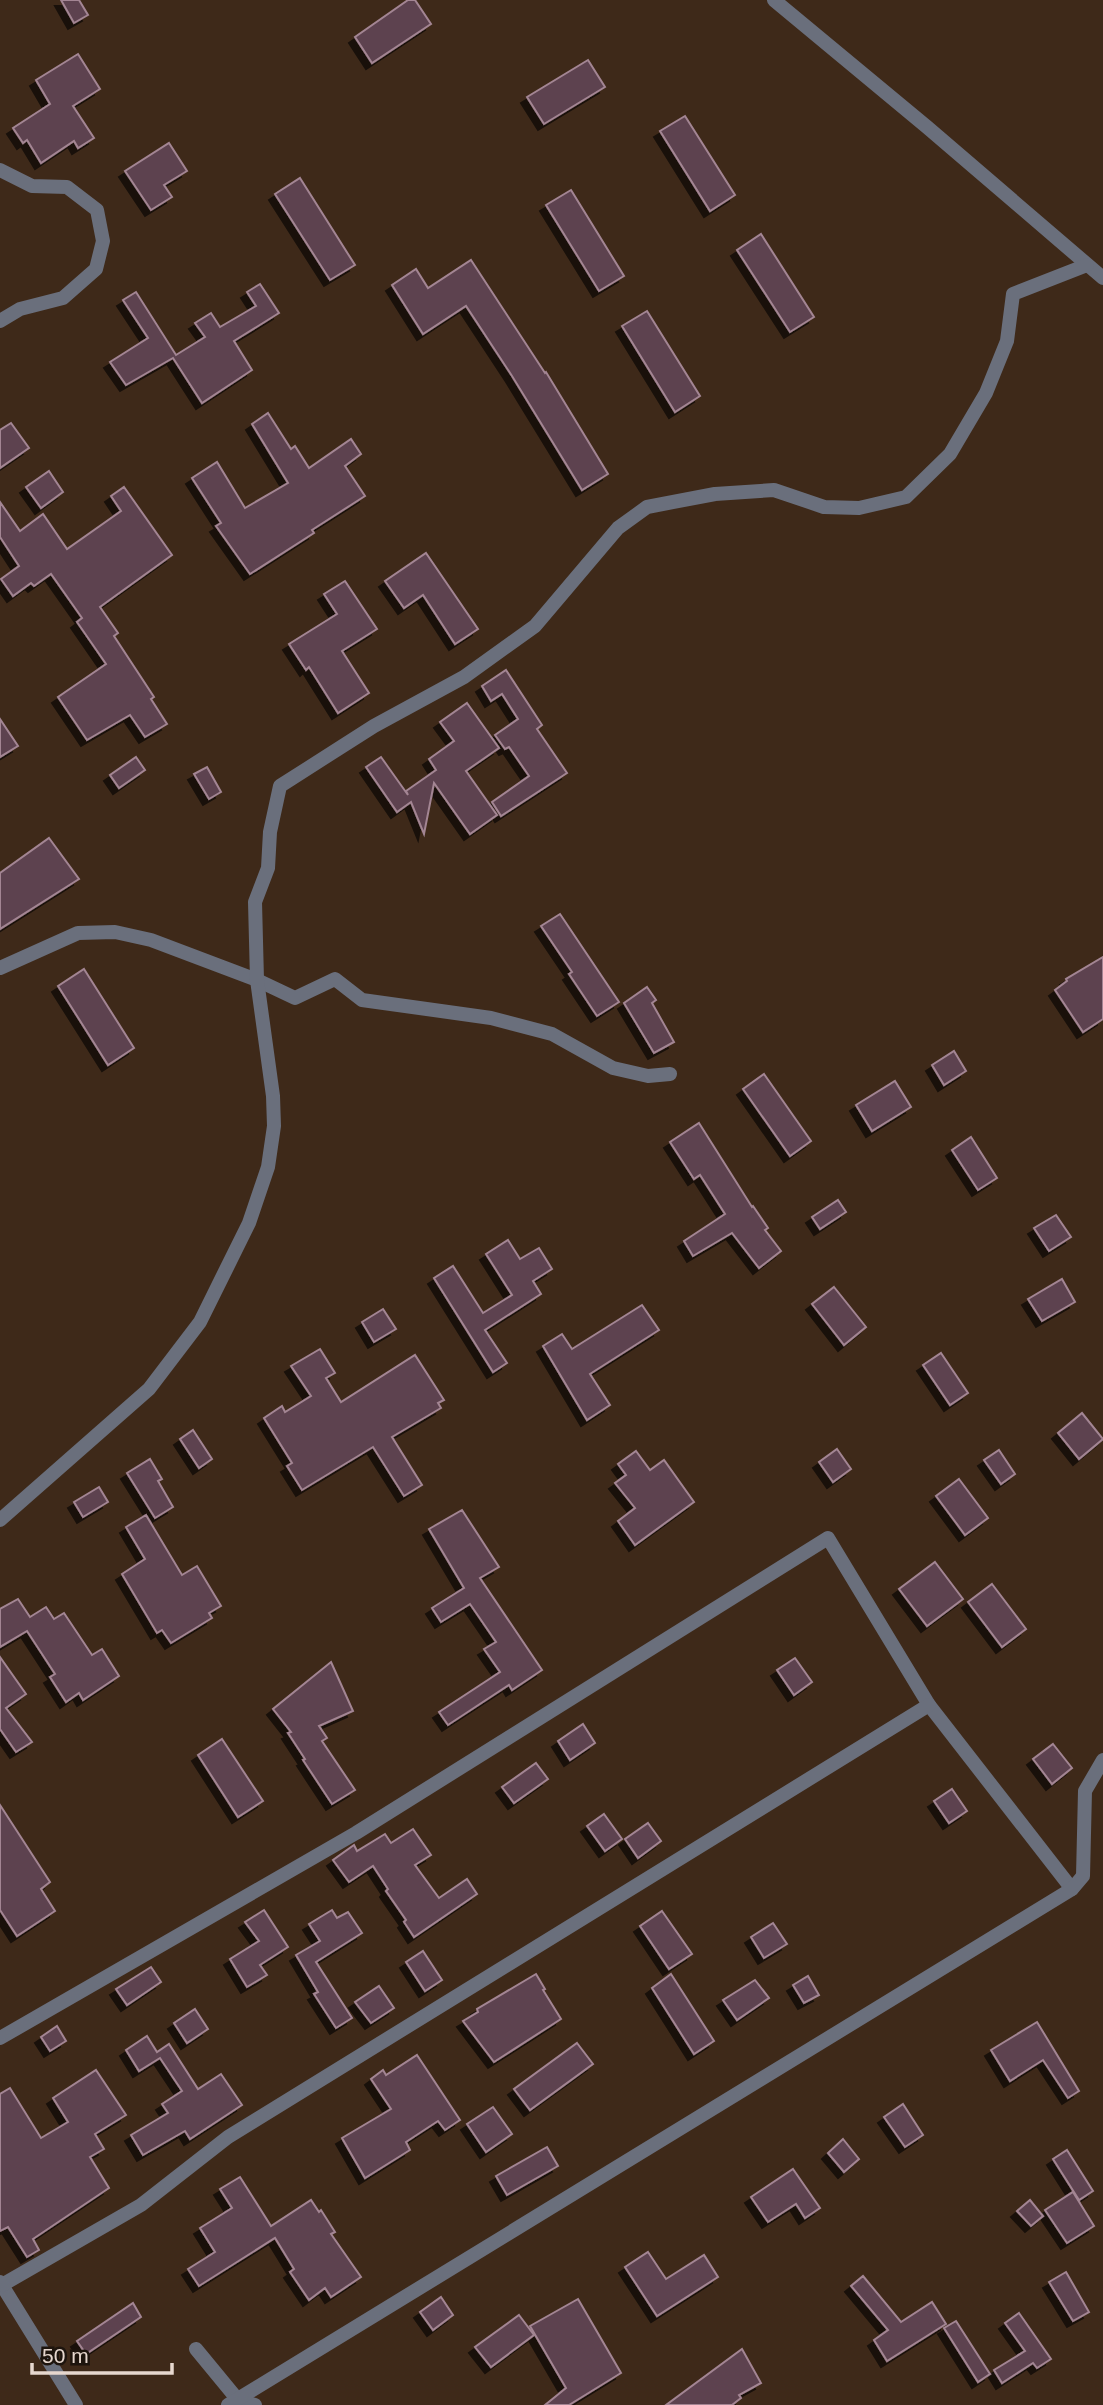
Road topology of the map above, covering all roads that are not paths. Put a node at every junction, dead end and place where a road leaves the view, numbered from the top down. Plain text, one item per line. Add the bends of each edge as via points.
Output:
1 (774, 0) edge
2 (0, 170) edge
3 (1087, 265) junction
4 (1103, 278) edge
5 (0, 321) edge
6 (0, 968) edge
7 (257, 980) junction
8 (670, 1073) dead end
9 (0, 1520) edge
10 (929, 1705) junction
11 (1103, 1760) edge
12 (1072, 1889) junction
13 (0, 2038) edge
14 (1, 2283) edge
15 (197, 2349) dead end
16 (233, 2402) edge
17 (76, 2405) edge
18 (255, 2405) edge

1 - 3 street
2 - 5 street via 32,186 67,187 97,210 103,241 96,269 63,298 20,309
3 - 4 street
3 - 7 street via 1013,294 1007,341 986,393 950,454 905,497 859,508 824,507 774,490 715,494 648,507 618,528 535,626 464,677 374,726 280,786 268,868 256,902
6 - 7 street via 78,933 115,932 151,940
7 - 8 street via 295,998 335,979 362,1000 491,1018 552,1034 613,1068 648,1076
7 - 9 street via 274,1126 268,1167 250,1223 200,1322 149,1388
10 - 12 street
10 - 13 street via 828,1538 356,1833
10 - 14 street via 229,2137 141,2205
11 - 12 street via 1085,1791 1083,1875
12 - 16 street
14 - 17 street
15 - 16 street
16 - 18 street

